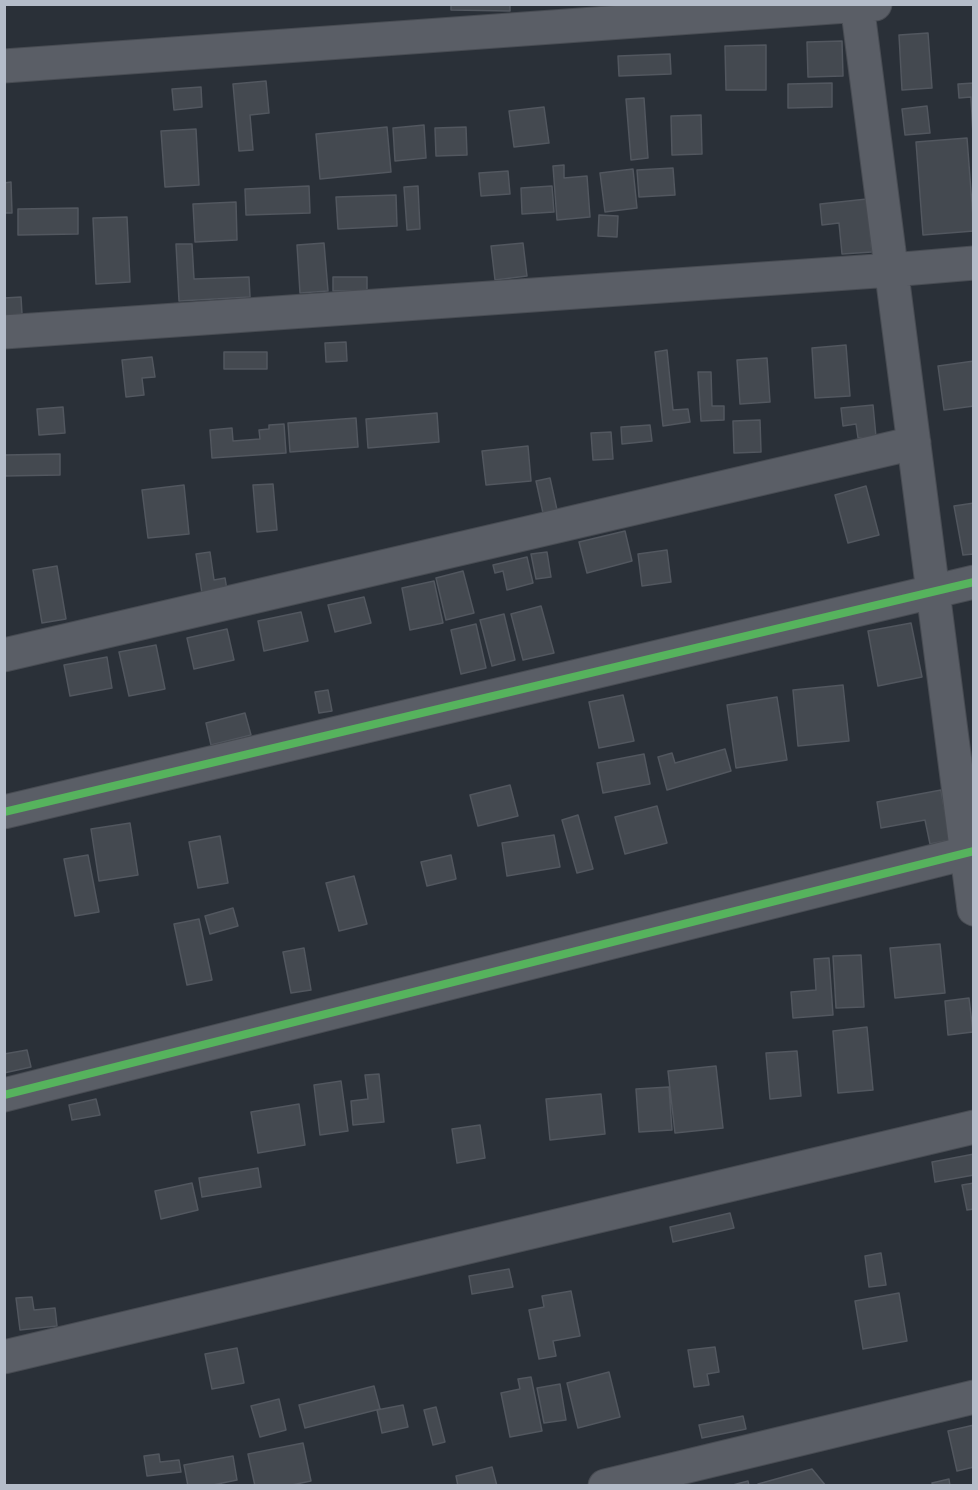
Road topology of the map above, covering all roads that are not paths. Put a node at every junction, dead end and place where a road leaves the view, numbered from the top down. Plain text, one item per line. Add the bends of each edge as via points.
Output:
1 (863, 5) edge
2 (4, 66) edge
3 (974, 262) edge
4 (891, 270) junction
5 (4, 332) edge
6 (914, 443) junction
7 (974, 582) edge
8 (933, 592) junction
9 (4, 654) edge
10 (4, 812) edge
11 (970, 852) edge
12 (974, 909) edge
13 (4, 1095) edge
14 (974, 1127) edge
15 (4, 1357) edge
16 (974, 1397) edge
17 (605, 1485) edge

1 - 2 street
1 - 4 street
3 - 4 street
4 - 5 street
4 - 6 street
6 - 8 street
6 - 9 street
7 - 8 street
8 - 10 street
8 - 11 street
11 - 12 street
11 - 13 street
14 - 15 street
16 - 17 street

